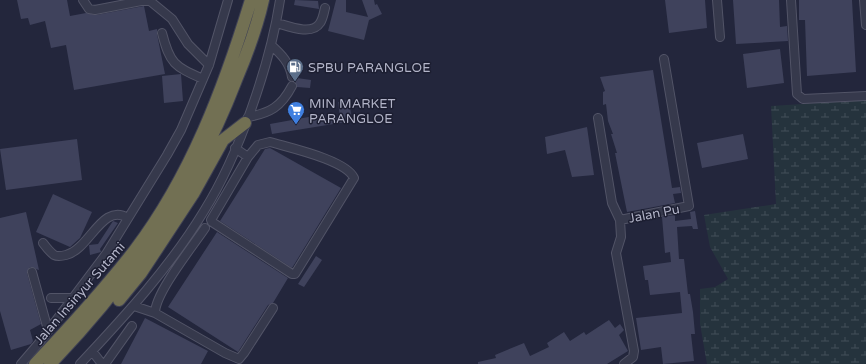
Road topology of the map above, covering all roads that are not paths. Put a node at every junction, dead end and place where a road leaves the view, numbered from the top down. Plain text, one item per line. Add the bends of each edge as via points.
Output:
1 (83, 0) edge
2 (228, 0) edge
3 (251, 0) edge
4 (263, 0) edge
5 (280, 0) edge
6 (717, 0) edge
7 (791, 0) edge
8 (864, 0) edge
9 (325, 8) dead end
10 (277, 23) junction
11 (866, 25) edge
12 (162, 33) dead end
13 (720, 37) dead end
14 (271, 44) junction
15 (664, 58) dead end
16 (209, 65) junction
17 (292, 77) dead end
18 (203, 78) junction
19 (292, 86) dead end
20 (866, 96) edge
21 (598, 118) dead end
22 (246, 120) junction
23 (235, 148) junction
24 (248, 157) junction
25 (128, 218) junction
26 (620, 220) junction
27 (205, 228) dead end
28 (43, 243) dead end
29 (32, 272) dead end
30 (51, 298) dead end
31 (73, 298) junction
32 (134, 306) junction
33 (274, 308) dead end
34 (155, 313) junction
35 (132, 326) dead end
36 (48, 330) junction
37 (92, 351) junction
38 (21, 364) edge
39 (35, 364) edge
40 (50, 364) edge
41 (61, 364) edge
42 (80, 364) edge
43 (104, 364) edge
44 (624, 364) edge

1 - 16 street via 87,6 95,10 141,1 150,2 172,19 188,44
2 - 16 street
3 - 39 highway, Jalan Insinyur Sutami via 234,55 201,136 155,220 136,249 93,301
4 - 40 highway, Jalan Insinyur Sutami via 225,110 194,172 122,283
5 - 10 street
6 - 13 street
7 - 20 street via 797,94 803,99
8 - 11 street
9 - 10 street via 320,23 307,30
10 - 14 street
12 - 18 street via 171,60 184,71
14 - 17 street via 288,63
14 - 22 street
15 - 26 street, Jalan Pu via 690,206
16 - 18 street
18 - 25 street via 181,130
19 - 22 street via 277,106
21 - 26 street via 612,203
22 - 23 street
22 - 41 highway via 222,140 193,194 141,273 96,328
23 - 24 street
23 - 32 street via 204,211
24 - 24 street via 258,145 270,142 332,161 346,168 354,178 295,274 211,220
25 - 28 street via 114,214 107,217 81,247 67,255 54,255
25 - 31 street via 106,254
26 - 44 street, Jalan Pu via 621,237 616,253 634,351 633,357
27 - 34 street via 171,278 155,306
29 - 36 street
30 - 31 street
31 - 36 street
32 - 34 street
32 - 37 street
33 - 34 street via 239,358 225,353
35 - 43 street
36 - 38 street
37 - 42 street
37 - 43 street

